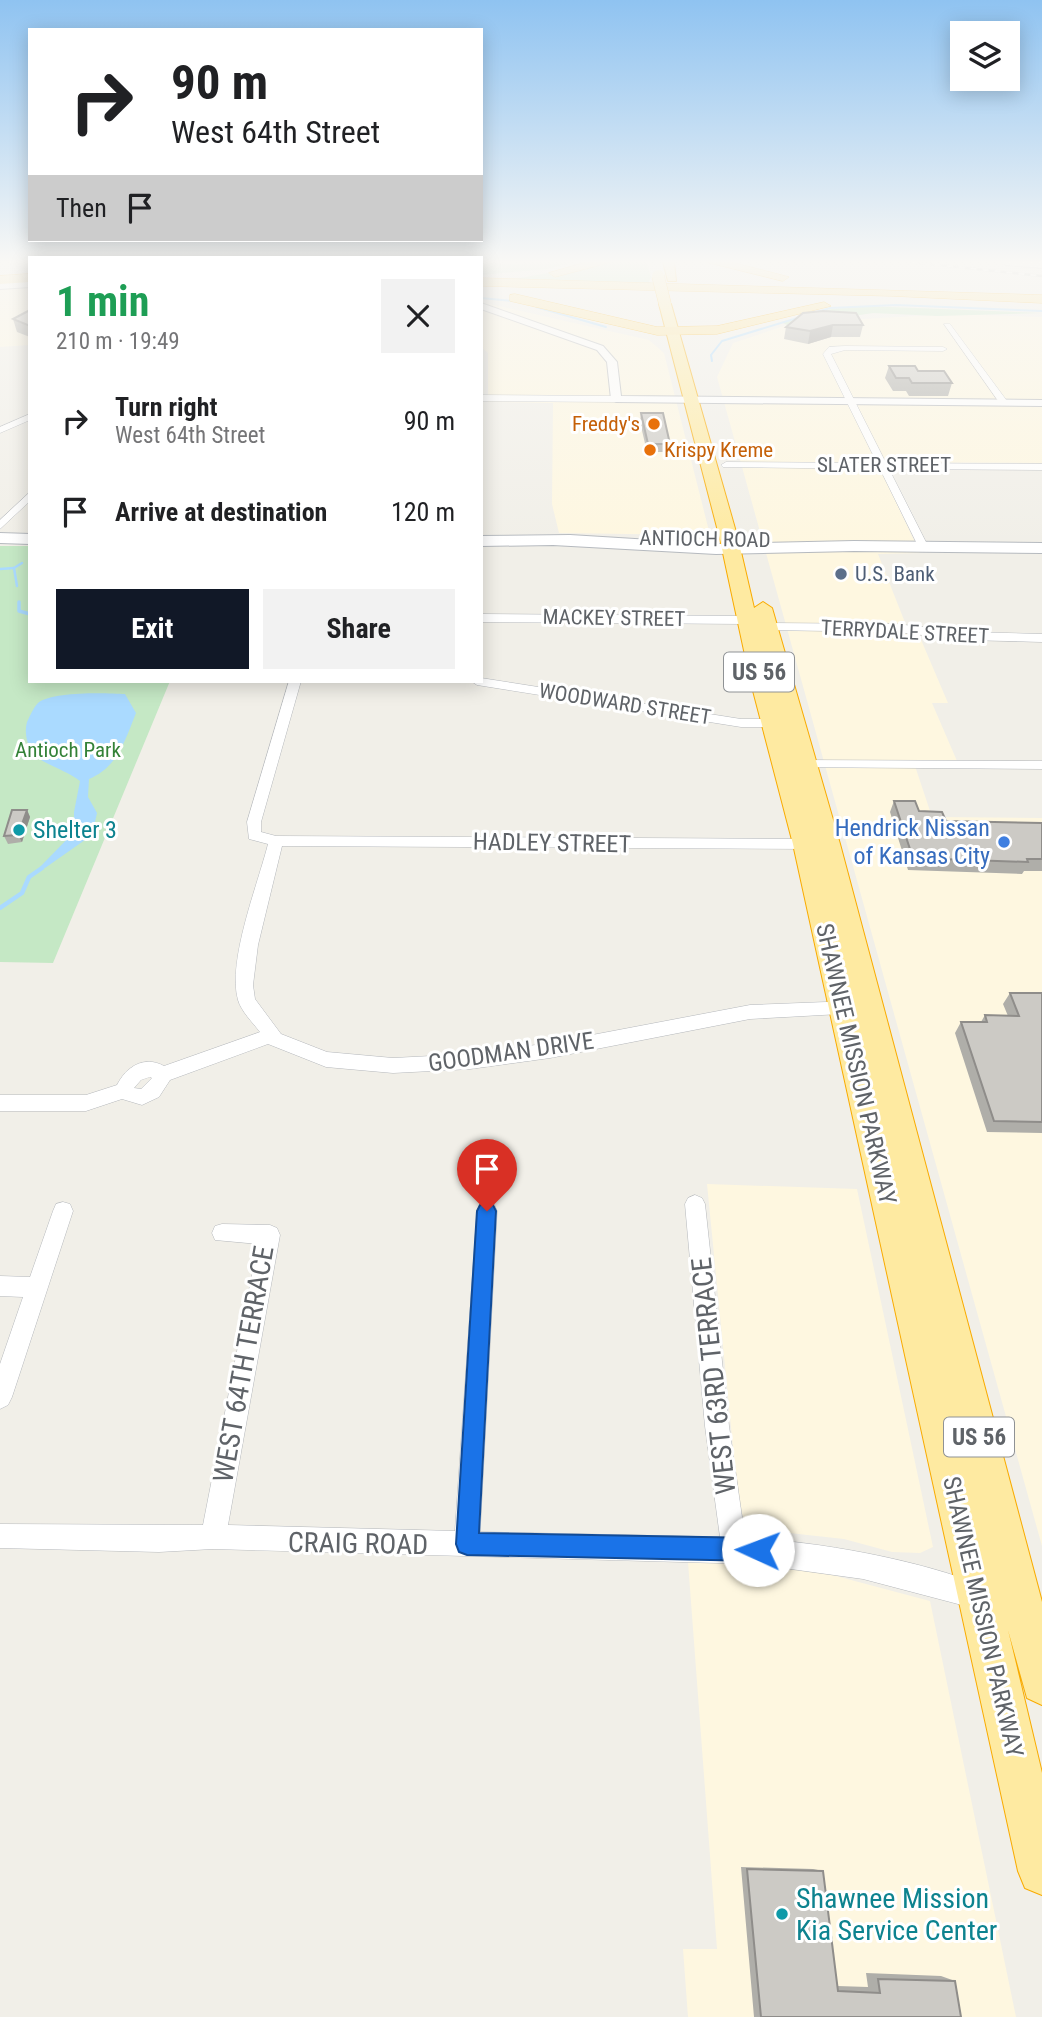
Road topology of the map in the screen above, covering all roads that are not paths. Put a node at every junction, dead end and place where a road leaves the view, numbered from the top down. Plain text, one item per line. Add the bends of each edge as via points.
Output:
1 (607, 356) edge
2 (680, 356) edge
3 (691, 356) edge
4 (830, 356) edge
5 (969, 356) edge
6 (483, 398) edge
7 (616, 399) junction
8 (699, 401) junction
9 (851, 402) junction
10 (1004, 403) junction
11 (1042, 403) edge
12 (28, 418) edge
13 (0, 430) edge
14 (703, 443) junction
15 (726, 465) junction
16 (882, 465) junction
17 (1042, 467) edge
18 (28, 497) edge
19 (0, 526) edge
20 (0, 538) edge
21 (28, 539) edge
22 (483, 541) edge
23 (739, 544) junction
24 (924, 548) junction
25 (1042, 548) edge
26 (483, 618) edge
27 (747, 620) junction
28 (768, 626) junction
29 (1042, 638) edge
30 (483, 682) edge
31 (294, 683) edge
32 (774, 723) junction
33 (796, 764) junction
34 (1042, 765) edge
35 (276, 841) junction
36 (816, 844) junction
37 (857, 1009) junction
38 (269, 1036) junction
39 (0, 1104) edge
40 (695, 1204) dead end
41 (63, 1211) dead end
42 (487, 1211) dead end
43 (222, 1233) dead end
44 (0, 1286) edge
45 (38, 1287) junction
46 (0, 1398) edge
47 (0, 1536) edge
48 (214, 1537) junction
49 (467, 1544) junction
50 (734, 1548) junction
51 (977, 1596) junction
52 (1033, 1620) edge
53 (1042, 1683) edge
54 (1042, 1871) edge

1 - 7 street via 612,362
2 - 8 highway, SHAWNEE MISSION PARKWAY / US 56
3 - 8 highway, SHAWNEE MISSION PARKWAY / US 56
4 - 9 street
5 - 10 street
6 - 7 street
7 - 8 street
8 - 9 street
8 - 14 highway, SHAWNEE MISSION PARKWAY / US 56
8 - 15 highway, SHAWNEE MISSION PARKWAY / US 56
9 - 10 street
9 - 16 street
10 - 11 street
12 - 13 street
14 - 15 highway
14 - 23 highway, SHAWNEE MISSION PARKWAY / US 56
15 - 16 street, SLATER STREET
15 - 23 highway, SHAWNEE MISSION PARKWAY / US 56
16 - 17 street, SLATER STREET
16 - 24 street
18 - 19 street
20 - 21 main road
22 - 23 main road, ANTIOCH ROAD
23 - 24 main road, ANTIOCH ROAD
23 - 27 highway, SHAWNEE MISSION PARKWAY / US 56
23 - 28 highway, SHAWNEE MISSION PARKWAY / US 56
24 - 25 main road, ANTIOCH ROAD
26 - 27 street, MACKEY STREET
27 - 32 highway, SHAWNEE MISSION PARKWAY / US 56
28 - 29 street, TERRYDALE STREET via 896,628
28 - 33 highway, SHAWNEE MISSION PARKWAY / US 56
30 - 32 street, WOODWARD STREET via 741,723
31 - 35 street via 254,822 254,835
32 - 33 highway, SHAWNEE MISSION PARKWAY / US 56
33 - 34 street
33 - 36 highway, SHAWNEE MISSION PARKWAY / US 56
35 - 36 street, HADLEY STREET
35 - 38 street via 244,980 248,1005
36 - 37 highway, SHAWNEE MISSION PARKWAY / US 56
37 - 38 street, GOODMAN DRIVE via 739,1013 513,1056 421,1065 321,1060 298,1054
37 - 51 highway, SHAWNEE MISSION PARKWAY / US 56
37 - 52 highway, SHAWNEE MISSION PARKWAY / US 56
38 - 39 street via 163,1075 157,1088 145,1097 124,1091 86,1103
40 - 50 street, WEST 63RD TERRACE
41 - 45 street
42 - 49 street
43 - 48 street, WEST 64TH TERRACE via 270,1235
44 - 45 street
45 - 46 street
47 - 48 street, CRAIG ROAD
48 - 49 street, CRAIG ROAD
49 - 50 street, CRAIG ROAD
50 - 51 street, CRAIG ROAD via 854,1562
51 - 52 street, CRAIG ROAD
51 - 54 highway, SHAWNEE MISSION PARKWAY / US 56
52 - 53 highway, SHAWNEE MISSION PARKWAY / US 56

